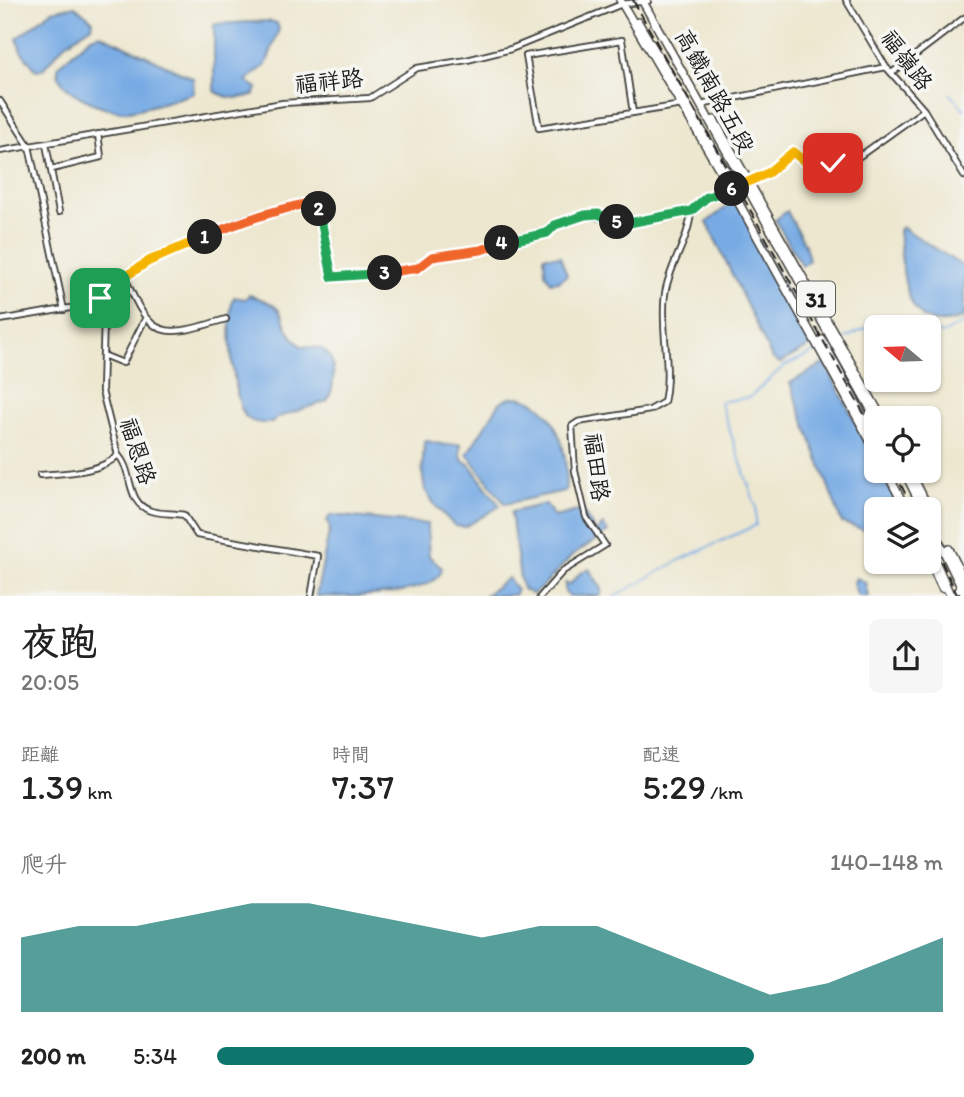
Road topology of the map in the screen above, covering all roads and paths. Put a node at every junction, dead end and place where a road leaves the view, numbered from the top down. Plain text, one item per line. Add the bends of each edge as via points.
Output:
1 (846, 0) edge
2 (645, 1) edge
3 (624, 2) edge
4 (964, 18) edge
5 (652, 46) junction
6 (886, 67) junction
7 (660, 69) junction
8 (893, 72) junction
9 (0, 101) edge
10 (705, 104) junction
11 (682, 106) junction
12 (924, 110) junction
13 (633, 113) junction
14 (98, 134) junction
15 (46, 144) junction
16 (29, 146) junction
17 (0, 151) edge
18 (52, 169) junction
19 (964, 176) edge
20 (747, 181) junction
21 (733, 189) junction
22 (691, 211) junction
23 (59, 212) dead end
24 (765, 219) junction
25 (780, 235) junction
26 (125, 277) junction
27 (100, 298) junction
28 (64, 310) junction
29 (145, 318) junction
30 (226, 319) dead end
31 (0, 320) edge
32 (103, 355) junction
33 (841, 385) junction
34 (856, 403) junction
35 (874, 406) edge
36 (874, 406) edge
37 (864, 418) edge
38 (864, 428) edge
39 (118, 455) junction
40 (40, 475) dead end
41 (941, 537) edge
42 (941, 544) edge
43 (937, 574) edge
44 (940, 574) edge
45 (963, 586) edge
46 (311, 596) edge
47 (541, 596) edge
48 (949, 596) edge
49 (950, 596) edge

1 - 6 street, 福嶺路
2 - 3 street, 福祥路
2 - 10 main road, 高鐵南路五段 / 31
2 - 20 main road, 高鐵南路五段 / 31
3 - 5 main road, 高鐵南路五段 / 31
3 - 7 main road, 高鐵南路五段 / 31
3 - 14 street, 福祥路 via 511,48 417,68 370,98 283,103
4 - 8 street
5 - 7 main road
5 - 21 main road, 高鐵南路五段 / 31
6 - 8 street, 福嶺路
6 - 10 street
7 - 11 main road, 高鐵南路五段 / 31
8 - 12 street, 福嶺路
9 - 16 street
10 - 20 main road, 高鐵南路五段 / 31
11 - 13 street
11 - 21 main road, 高鐵南路五段 / 31
12 - 19 street, 福嶺路
12 - 20 street via 843,168 822,160 805,162 793,152 768,173
13 - 13 street via 539,128 526,56 622,40
14 - 15 street, 福祥路
14 - 18 street via 101,157
15 - 16 street, 福祥路
15 - 18 street
16 - 17 street, 福祥路
16 - 28 street
18 - 23 street
20 - 21 street
20 - 24 main road, 高鐵南路五段 / 31
20 - 25 main road, 高鐵南路五段 / 31
21 - 22 street via 707,197
21 - 33 main road, 高鐵南路五段 / 31
21 - 34 main road, 高鐵南路五段 / 31
22 - 26 street via 629,223 585,215 555,225 547,233 432,257 418,268 332,277 318,205 313,202 244,219 149,261
22 - 47 street, 福田路 via 665,291 664,402 650,410 572,426 575,471 586,517 605,545 563,572
24 - 25 main road
24 - 35 main road, 高鐵南路五段 / 31
25 - 36 main road, 高鐵南路五段 / 31
26 - 27 street
26 - 29 street
27 - 28 street
27 - 32 street, 福恩路
28 - 31 street
29 - 30 street via 178,333
29 - 32 street via 123,363
32 - 39 street, 福恩路 via 102,391
33 - 34 main road
33 - 38 main road, 高鐵南路五段 / 31
34 - 37 main road, 高鐵南路五段 / 31
39 - 40 street via 112,462 75,472
39 - 46 street, 福恩路 via 140,506 151,512 184,515 197,536 318,556
41 - 45 main road
42 - 45 main road
43 - 48 main road
44 - 49 main road

